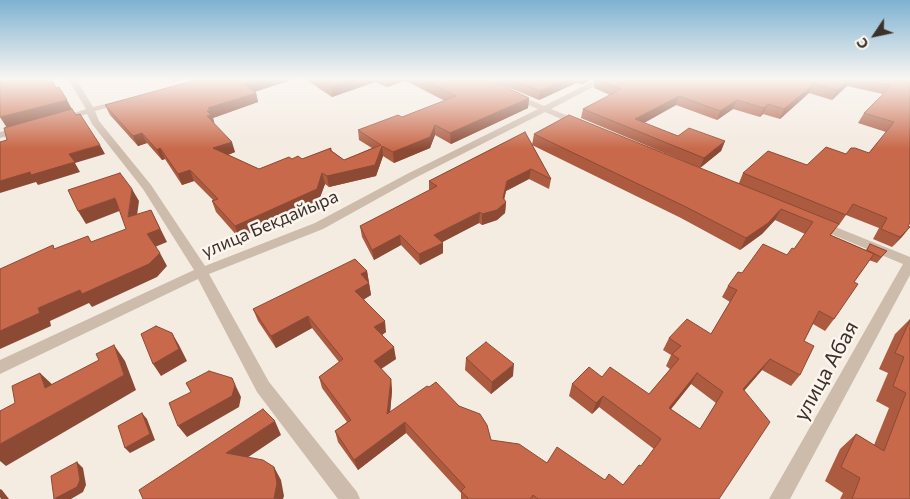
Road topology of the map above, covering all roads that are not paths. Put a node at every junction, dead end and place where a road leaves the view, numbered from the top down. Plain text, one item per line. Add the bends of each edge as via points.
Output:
1 (87, 102) edge
2 (118, 102) edge
3 (528, 102) edge
4 (560, 102) edge
5 (90, 110) junction
6 (545, 110) junction
7 (48, 122) edge
8 (31, 127) edge
9 (590, 128) edge
10 (0, 135) edge
11 (809, 220) edge
12 (910, 263) edge
13 (201, 272) junction
14 (0, 367) edge
15 (350, 499) edge
16 (779, 499) edge

1 - 5 street
2 - 5 street
3 - 6 street
4 - 6 street, улица Бекдайыра
5 - 7 street
5 - 13 street via 147,187
6 - 9 street
6 - 13 street, улица Бекдайыра via 318,226
8 - 10 street
11 - 12 street
12 - 16 street, улица Абая
13 - 14 street, улица Бекдайыра
13 - 15 street via 263,387

